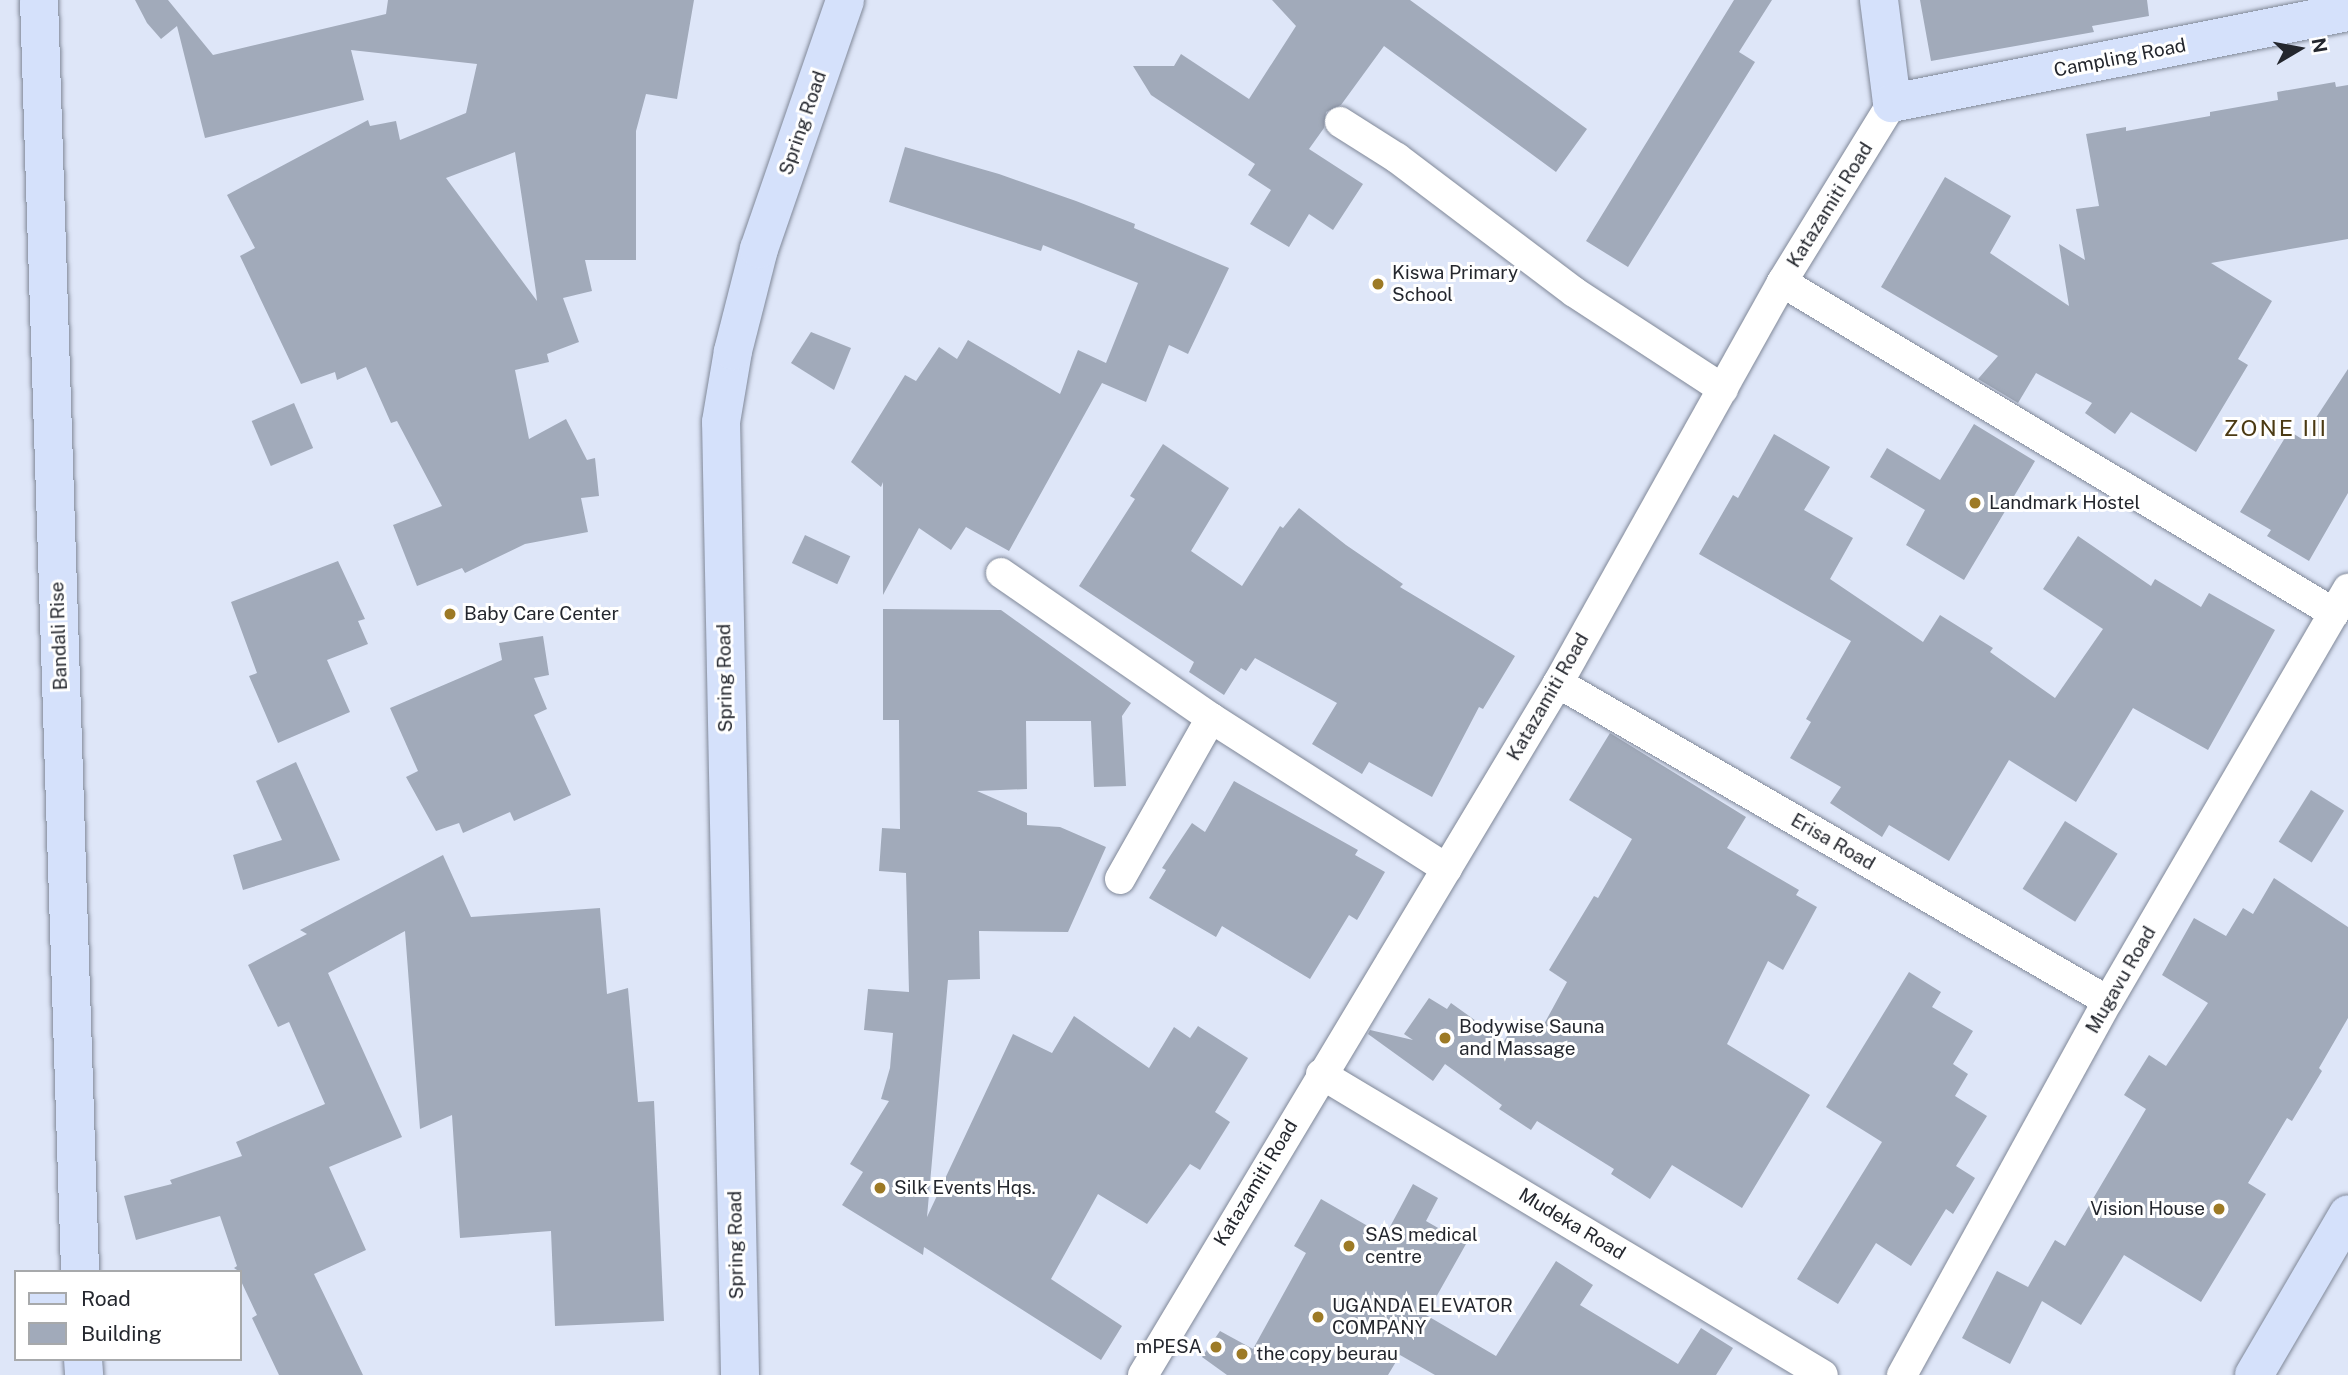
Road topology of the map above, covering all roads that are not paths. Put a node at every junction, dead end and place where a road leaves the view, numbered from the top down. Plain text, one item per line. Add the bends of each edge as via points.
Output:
1 (39, 0) edge
2 (845, 0) edge
3 (1878, 0) edge
4 (2298, 11) edge
5 (2348, 12) edge
6 (1892, 103) junction
7 (1340, 122) dead end
8 (1782, 282) junction
9 (1723, 388) junction
10 (1001, 573) dead end
11 (2341, 601) edge
12 (1558, 683) junction
13 (1211, 718) junction
14 (1447, 869) junction
15 (1121, 879) dead end
16 (2108, 1001) junction
17 (1321, 1074) junction
18 (2348, 1214) edge
19 (80, 1270) edge
20 (740, 1375) edge
21 (1143, 1375) edge
22 (1823, 1375) edge
23 (1902, 1375) edge
24 (2254, 1375) edge

1 - 19 street, Bandali Rise
2 - 20 street, Spring Road via 760,249 733,351 721,422
3 - 6 street
4 - 5 street, Campling Road
4 - 6 street, Campling Road
6 - 8 street, Katazamiti Road
7 - 9 street via 1397,158 1574,292
8 - 9 street, Katazamiti Road
8 - 11 street
9 - 12 street, Katazamiti Road
10 - 13 street
11 - 16 street, Mugavu Road
12 - 14 street, Katazamiti Road
12 - 16 street, Erisa Road
13 - 14 street
13 - 15 street
14 - 17 street, Katazamiti Road
16 - 23 street, Mugavu Road
17 - 21 street, Katazamiti Road
17 - 22 street, Mudeka Road
18 - 24 street

